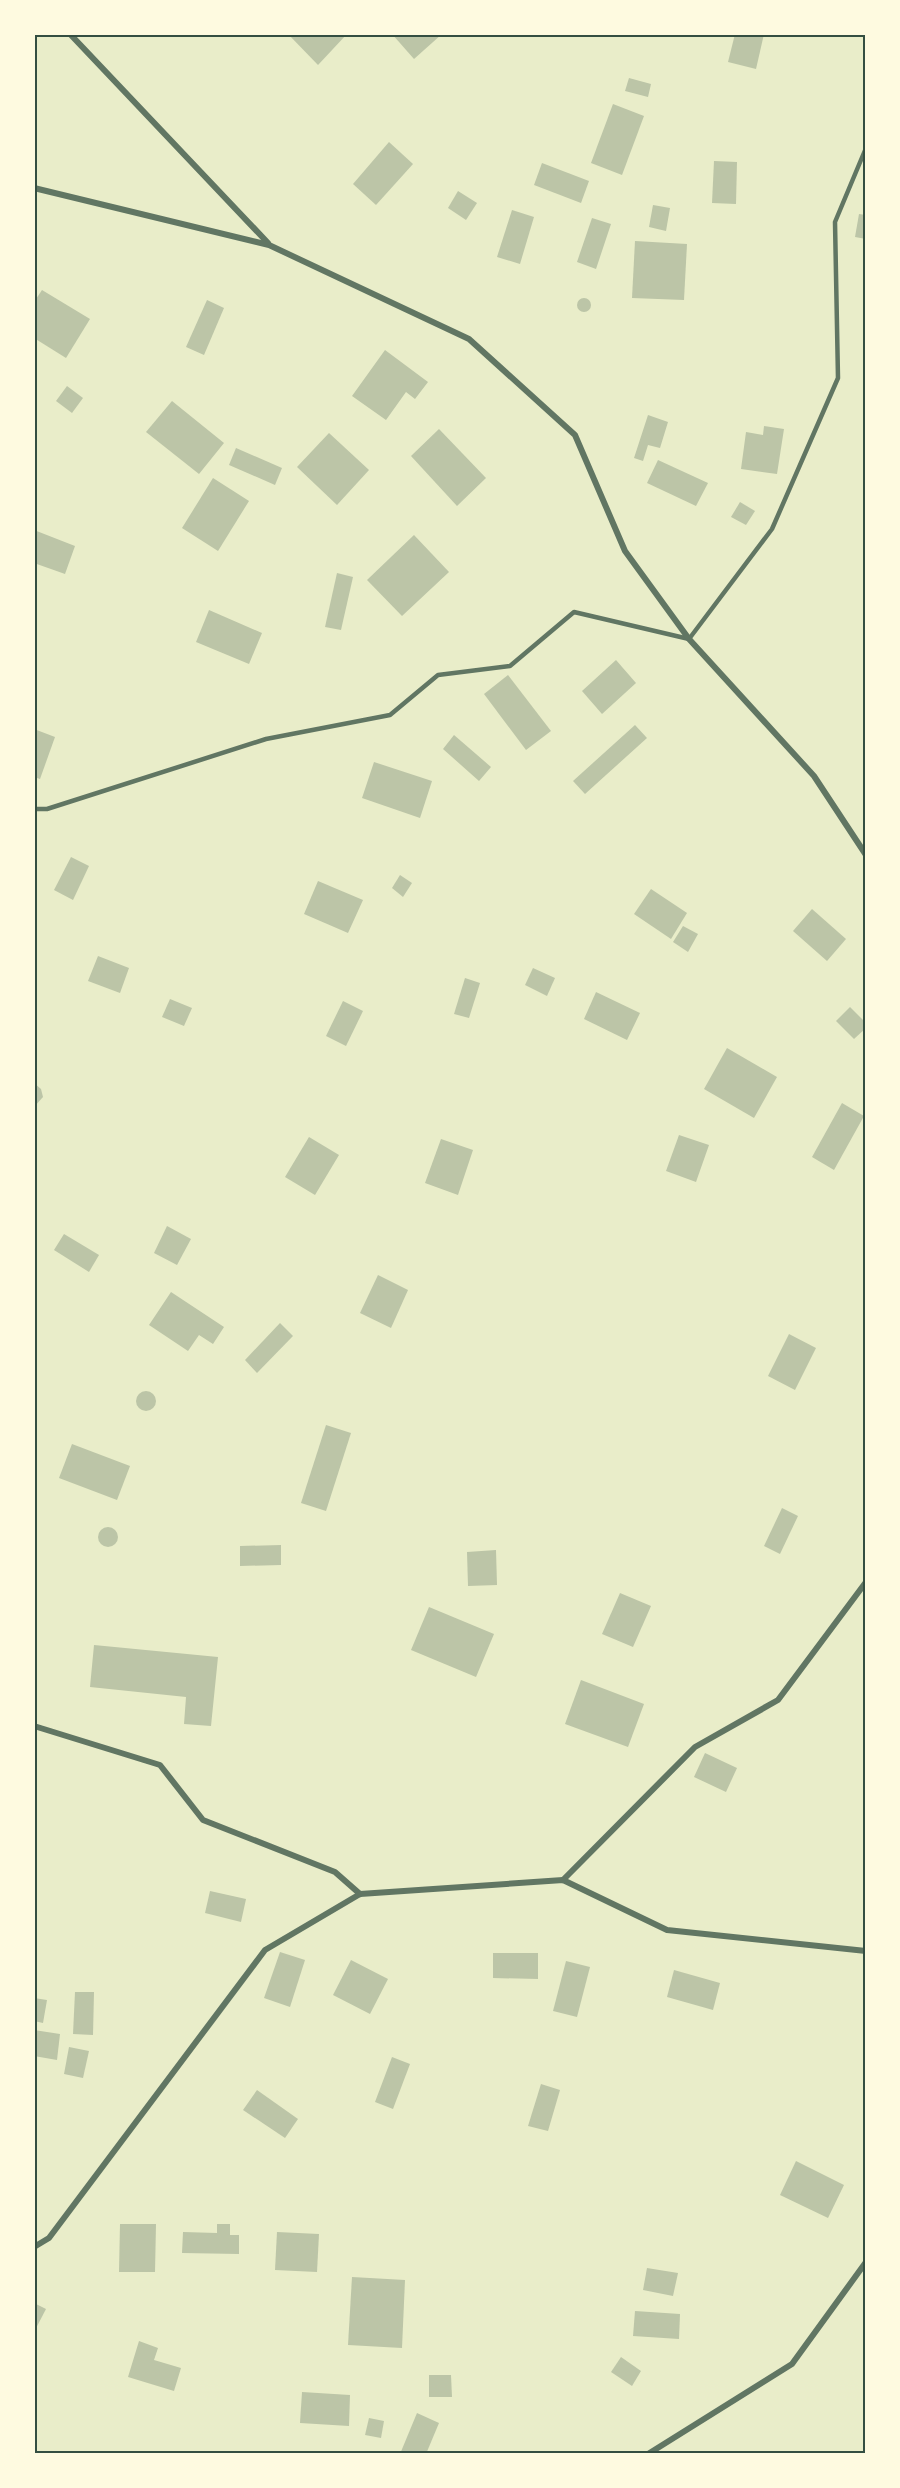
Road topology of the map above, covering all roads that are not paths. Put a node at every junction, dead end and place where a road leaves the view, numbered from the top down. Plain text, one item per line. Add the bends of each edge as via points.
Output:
1 (70, 34) edge
2 (866, 148) edge
3 (34, 188) edge
4 (269, 245) junction
5 (689, 639) junction
6 (34, 809) edge
7 (866, 855) edge
8 (866, 1582) edge
9 (34, 1726) edge
10 (563, 1880) junction
11 (360, 1894) junction
12 (866, 1951) edge
13 (34, 2247) edge
14 (866, 2262) edge
15 (648, 2454) edge

1 - 4 street
2 - 5 lane via 836,222 838,378 772,529
3 - 4 street
4 - 5 street via 469,339 575,435 626,551
5 - 6 lane via 574,612 510,666 438,675 390,715 266,739 47,809
5 - 7 street via 814,776
8 - 10 street via 778,1700 695,1747
9 - 11 street via 160,1765 202,1820 334,1872
10 - 11 street
10 - 12 street via 668,1930
11 - 13 street via 265,1950 49,2238
14 - 15 street via 792,2364

